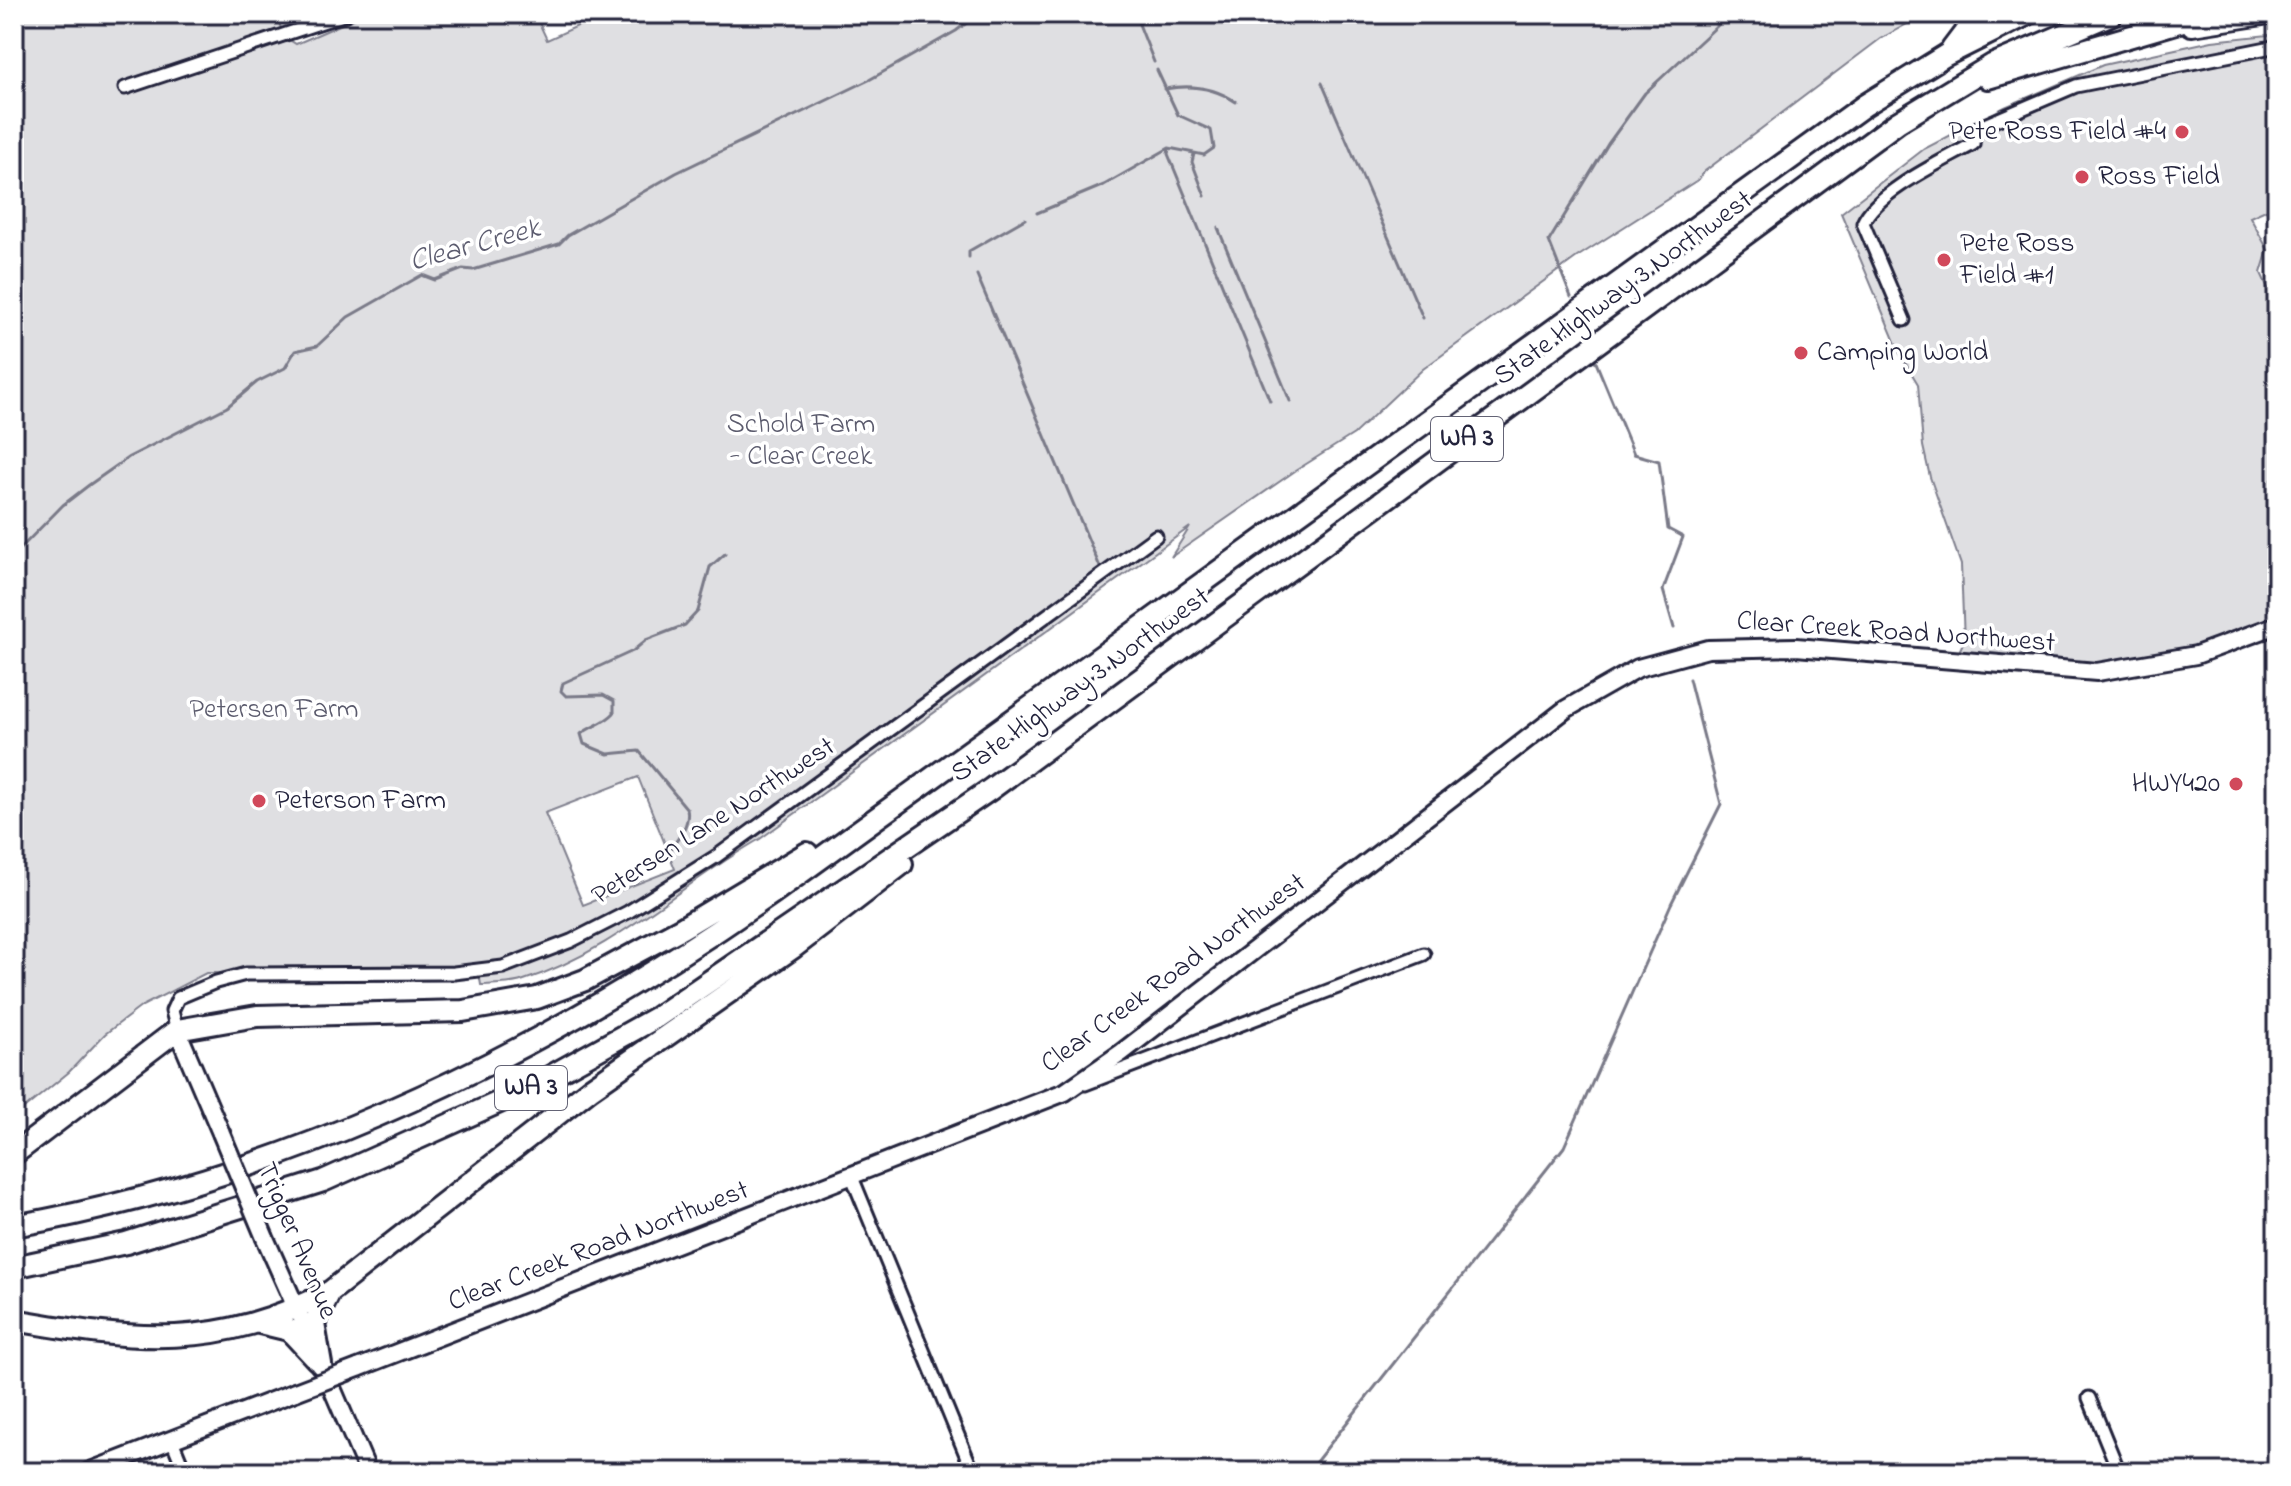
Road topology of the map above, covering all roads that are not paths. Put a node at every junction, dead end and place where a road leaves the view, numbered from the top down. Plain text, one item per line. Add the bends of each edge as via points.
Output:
1 (346, 14) edge
2 (1990, 14) edge
3 (2028, 14) edge
4 (2112, 14) edge
5 (2207, 14) edge
6 (2263, 14) edge
7 (2157, 31) junction
8 (2277, 46) edge
9 (1946, 55) junction
10 (125, 88) dead end
11 (1947, 92) junction
12 (1904, 320) dead end
13 (1156, 536) dead end
14 (2277, 625) edge
15 (917, 788) junction
16 (991, 789) junction
17 (1424, 954) dead end
18 (177, 1030) junction
19 (1065, 1092) junction
20 (14, 1154) edge
21 (852, 1177) junction
22 (14, 1226) edge
23 (14, 1267) edge
24 (331, 1291) junction
25 (297, 1309) junction
26 (14, 1320) edge
27 (260, 1323) junction
28 (321, 1364) junction
29 (2089, 1398) dead end
30 (172, 1440) junction
31 (88, 1472) edge
32 (185, 1472) edge
33 (368, 1472) edge
34 (973, 1472) edge
35 (2119, 1472) edge

1 - 10 street
2 - 9 highway via 1971,24
3 - 9 highway, State Highway 3 Northwest / WA 3
4 - 11 highway, State Highway 3 Northwest / WA 3 via 2013,54
5 - 7 highway
6 - 7 highway
7 - 11 highway
8 - 12 street via 2076,86 1975,129 1973,144 1868,210 1863,223
9 - 15 highway, State Highway 3 Northwest / WA 3 via 1715,210
11 - 16 highway, State Highway 3 Northwest / WA 3 via 1898,122
13 - 18 street, Petersen Lane Northwest via 717,856 584,935 503,967 454,973 246,974 178,998 172,1011
14 - 19 main road, Clear Creek Road Northwest via 2203,653 2097,672 1772,646 1689,652 1638,668 1566,709
15 - 18 highway via 682,928 555,993 478,1009 257,1016
15 - 22 highway, State Highway 3 Northwest / WA 3 via 709,937 601,1005 482,1069 360,1124 230,1172
16 - 23 highway, State Highway 3 Northwest / WA 3 via 696,992 522,1092 323,1181 126,1243
16 - 24 highway via 862,897 590,1089
17 - 19 street
18 - 20 highway
18 - 25 main road, Trigger Avenue, bridge
19 - 21 main road, Clear Creek Road Northwest
21 - 30 main road, Clear Creek Road Northwest, bridge
21 - 34 street
24 - 25 highway
24 - 28 highway via 314,1324
25 - 27 highway
25 - 28 main road, Trigger Avenue
26 - 27 highway via 151,1338
27 - 28 highway via 289,1330
28 - 33 main road, Trigger Avenue
29 - 35 street
30 - 31 main road, Clear Creek Road Northwest
30 - 32 street

